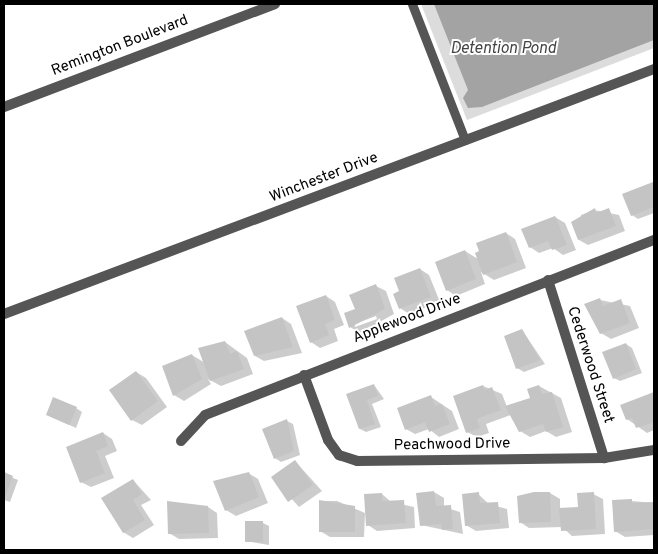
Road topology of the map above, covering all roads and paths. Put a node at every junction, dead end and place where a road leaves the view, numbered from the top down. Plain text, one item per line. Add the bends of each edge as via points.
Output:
1 (275, 4) edge
2 (412, 4) edge
3 (654, 69) edge
4 (4, 107) edge
5 (466, 140) junction
6 (654, 240) edge
7 (548, 280) junction
8 (4, 314) edge
9 (304, 375) junction
10 (181, 441) dead end
11 (654, 450) edge
12 (604, 458) junction

1 - 4 street, Remington Boulevard
2 - 5 street
3 - 5 street, Winchester Drive
5 - 8 street, Winchester Drive
6 - 7 street, Applewood Drive
7 - 9 street, Applewood Drive
7 - 12 street, Cederwood Street
9 - 10 street, Applewood Drive via 206,414
9 - 12 street, Peachwood Drive via 328,440 339,455 357,462
11 - 12 street, Peachwood Drive

